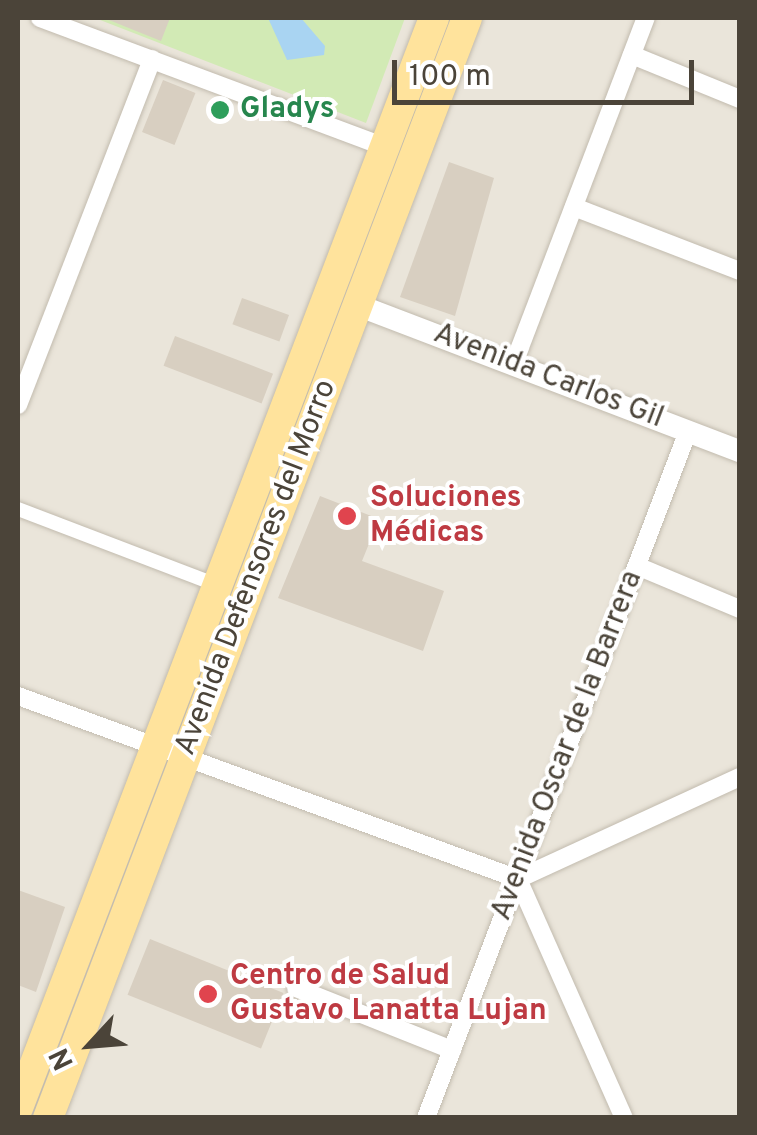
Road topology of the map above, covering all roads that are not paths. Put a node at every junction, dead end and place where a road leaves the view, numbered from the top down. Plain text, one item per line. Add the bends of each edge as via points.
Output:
1 (40, 18) edge
2 (434, 18) edge
3 (467, 18) edge
4 (646, 18) edge
5 (632, 56) junction
6 (152, 60) junction
7 (740, 98) edge
8 (384, 147) junction
9 (574, 207) junction
10 (740, 270) edge
11 (357, 304) junction
12 (514, 363) junction
13 (18, 405) edge
14 (688, 431) junction
15 (740, 451) edge
16 (18, 509) edge
17 (637, 566) junction
18 (217, 585) junction
19 (740, 608) edge
20 (18, 696) edge
21 (155, 748) junction
22 (185, 758) junction
23 (740, 776) edge
24 (518, 879) junction
25 (296, 988) dead end
26 (452, 1050) junction
27 (18, 1108) edge
28 (48, 1118) edge
29 (426, 1118) edge
30 (624, 1118) edge

1 - 6 street
2 - 8 main road, Avenida Defensores del Morro
3 - 11 main road, Avenida Defensores del Morro
4 - 5 street
5 - 7 street
5 - 9 street
6 - 8 street
6 - 13 street
8 - 18 main road, Avenida Defensores del Morro
9 - 10 street
9 - 12 street
11 - 12 street, Avenida Carlos Gil
11 - 22 main road, Avenida Defensores del Morro
12 - 14 street, Avenida Carlos Gil
14 - 15 street, Avenida Carlos Gil
14 - 17 street, Avenida Oscar de la Barrera
16 - 18 street
17 - 19 street
17 - 24 street, Avenida Oscar de la Barrera
18 - 21 main road, Avenida Defensores del Morro
20 - 21 street
21 - 22 street
21 - 27 main road, Avenida Defensores del Morro
22 - 24 street
22 - 28 main road, Avenida Defensores del Morro
23 - 24 street
24 - 26 street, Avenida Oscar de la Barrera
24 - 30 street
25 - 26 street
26 - 29 street, Avenida Oscar de la Barrera

